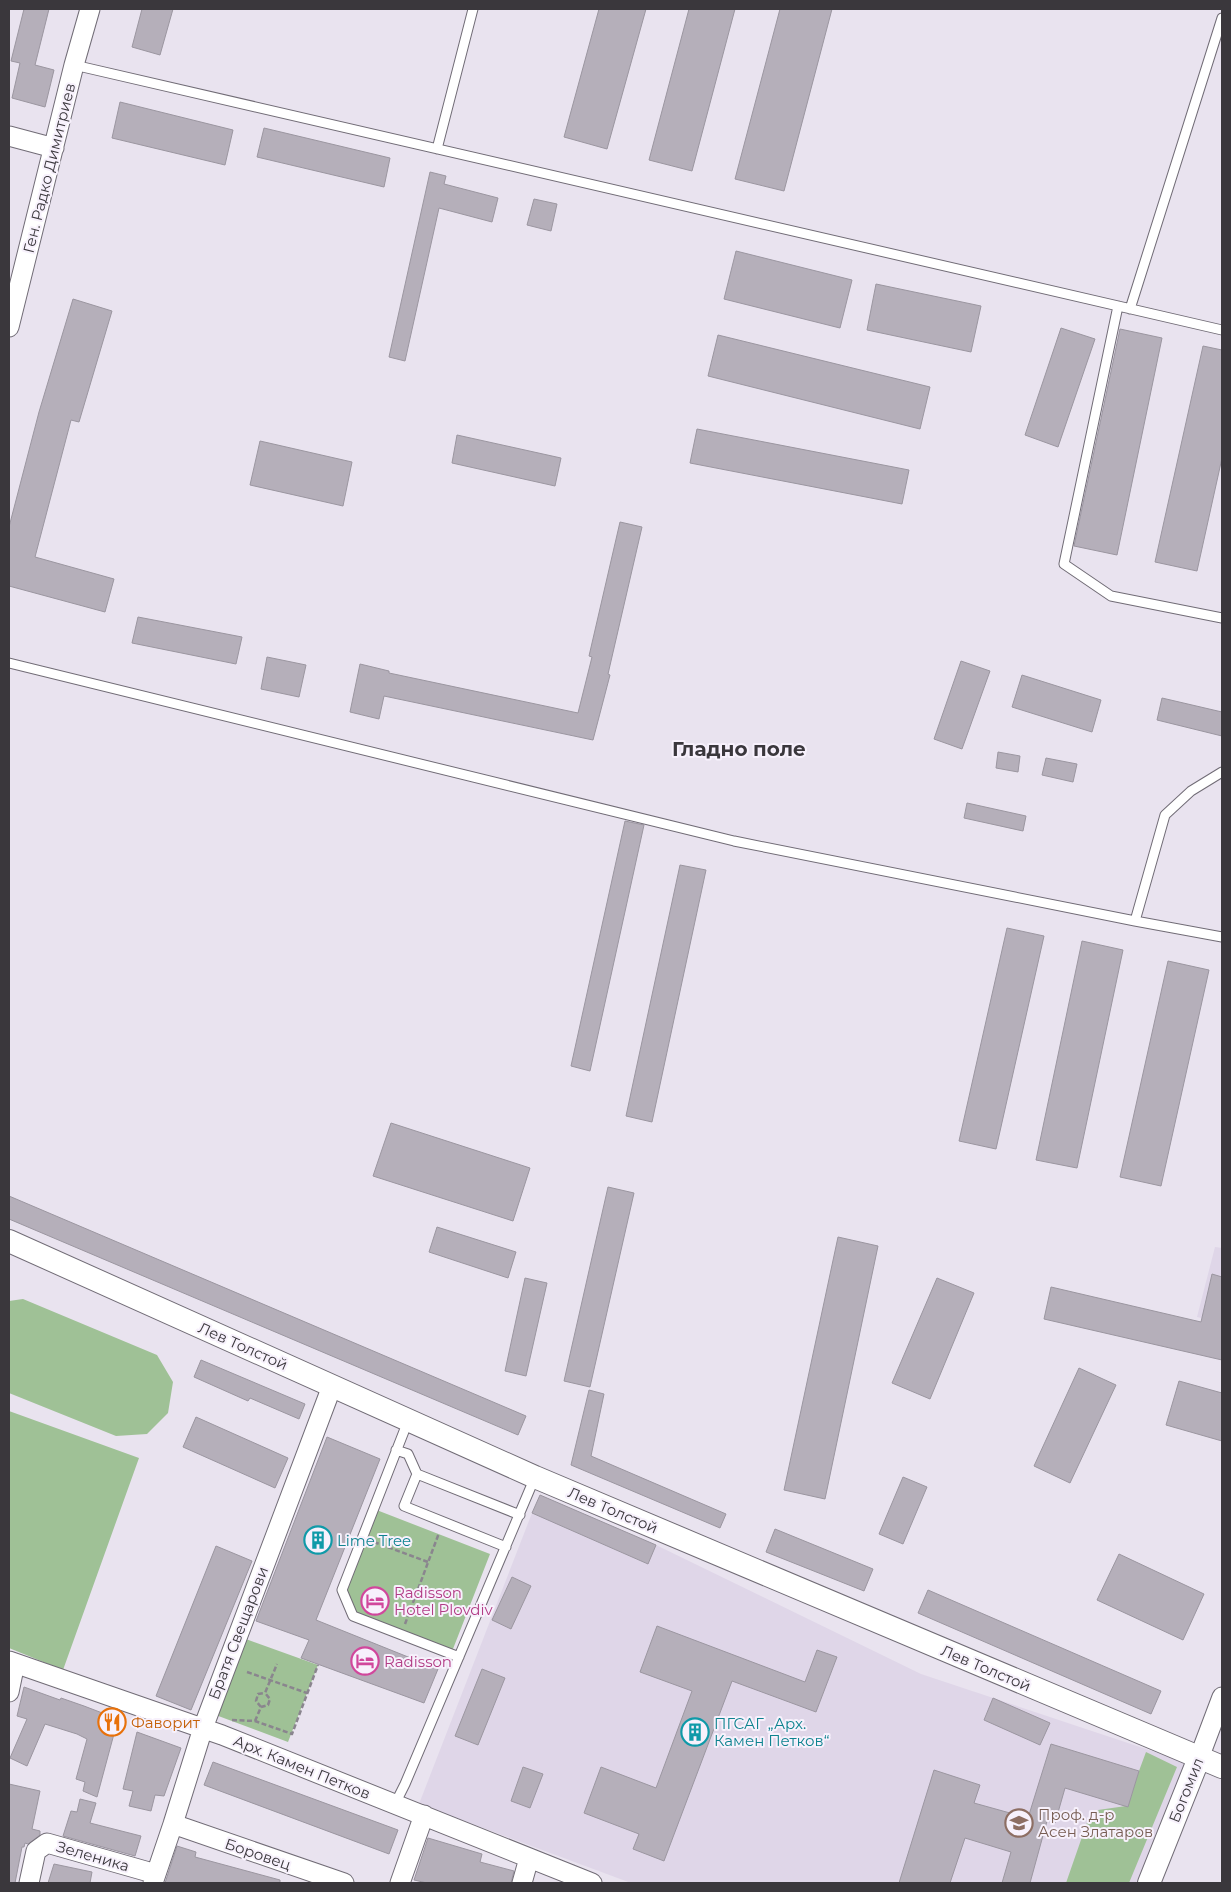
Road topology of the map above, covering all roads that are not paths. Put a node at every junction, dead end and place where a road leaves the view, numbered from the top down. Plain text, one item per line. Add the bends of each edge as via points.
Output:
1 (90, 9) edge
2 (473, 9) edge
3 (1222, 18) edge
4 (74, 65) junction
5 (9, 136) edge
6 (54, 148) junction
7 (437, 149) junction
8 (1118, 306) junction
9 (1130, 309) junction
10 (9, 327) edge
11 (1222, 330) edge
12 (1222, 618) edge
13 (9, 663) edge
14 (1222, 772) edge
15 (1135, 921) junction
16 (1222, 937) edge
17 (9, 1241) edge
18 (332, 1386) junction
19 (408, 1420) junction
20 (396, 1450) junction
21 (417, 1474) junction
22 (535, 1477) junction
23 (520, 1514) junction
24 (506, 1547) junction
25 (459, 1657) junction
26 (12, 1662) edge
27 (9, 1692) edge
28 (1222, 1697) edge
29 (203, 1728) junction
30 (1199, 1758) junction
31 (1222, 1767) edge
32 (394, 1804) junction
33 (424, 1815) junction
34 (173, 1824) junction
35 (529, 1858) junction
36 (154, 1879) edge
37 (29, 1883) edge
38 (344, 1883) edge
39 (400, 1883) edge
40 (522, 1883) edge
41 (592, 1883) edge
42 (1150, 1883) edge

1 - 4 street, Ген. Радко Димитриев
2 - 7 lane
3 - 9 lane
4 - 6 street, Ген. Радко Димитриев
4 - 7 lane
5 - 6 street
6 - 10 street, Ген. Радко Димитриев
7 - 8 lane
8 - 9 lane
8 - 12 lane via 1064,564 1111,596
9 - 11 lane
13 - 15 lane via 734,841
14 - 15 lane via 1191,791 1165,815
15 - 16 lane
17 - 18 street, Лев Толстой
18 - 19 street, Лев Толстой
18 - 29 street, Братя Свещарови
19 - 20 lane
19 - 22 street, Лев Толстой
20 - 21 lane via 408,1454
20 - 25 lane via 342,1590 352,1616
21 - 23 lane
21 - 24 lane via 404,1506
22 - 23 lane
22 - 30 street, Лев Толстой
23 - 24 lane
24 - 25 lane
25 - 32 lane
26 - 27 street
26 - 29 street, Арх. Камен Петков
28 - 30 street, Богомил
29 - 32 street, Арх. Камен Петков
29 - 34 street, Братя Свещарови
30 - 31 street, Лев Толстой
30 - 42 street, Богомил
32 - 33 street, Арх. Камен Петков
33 - 35 street, Арх. Камен Петков
33 - 39 street
34 - 36 street, Братя Свещарови
34 - 38 street, Боровец
35 - 40 street
35 - 41 street, Арх. Камен Петков
36 - 37 street, Зеленика via 47,1843 36,1851

